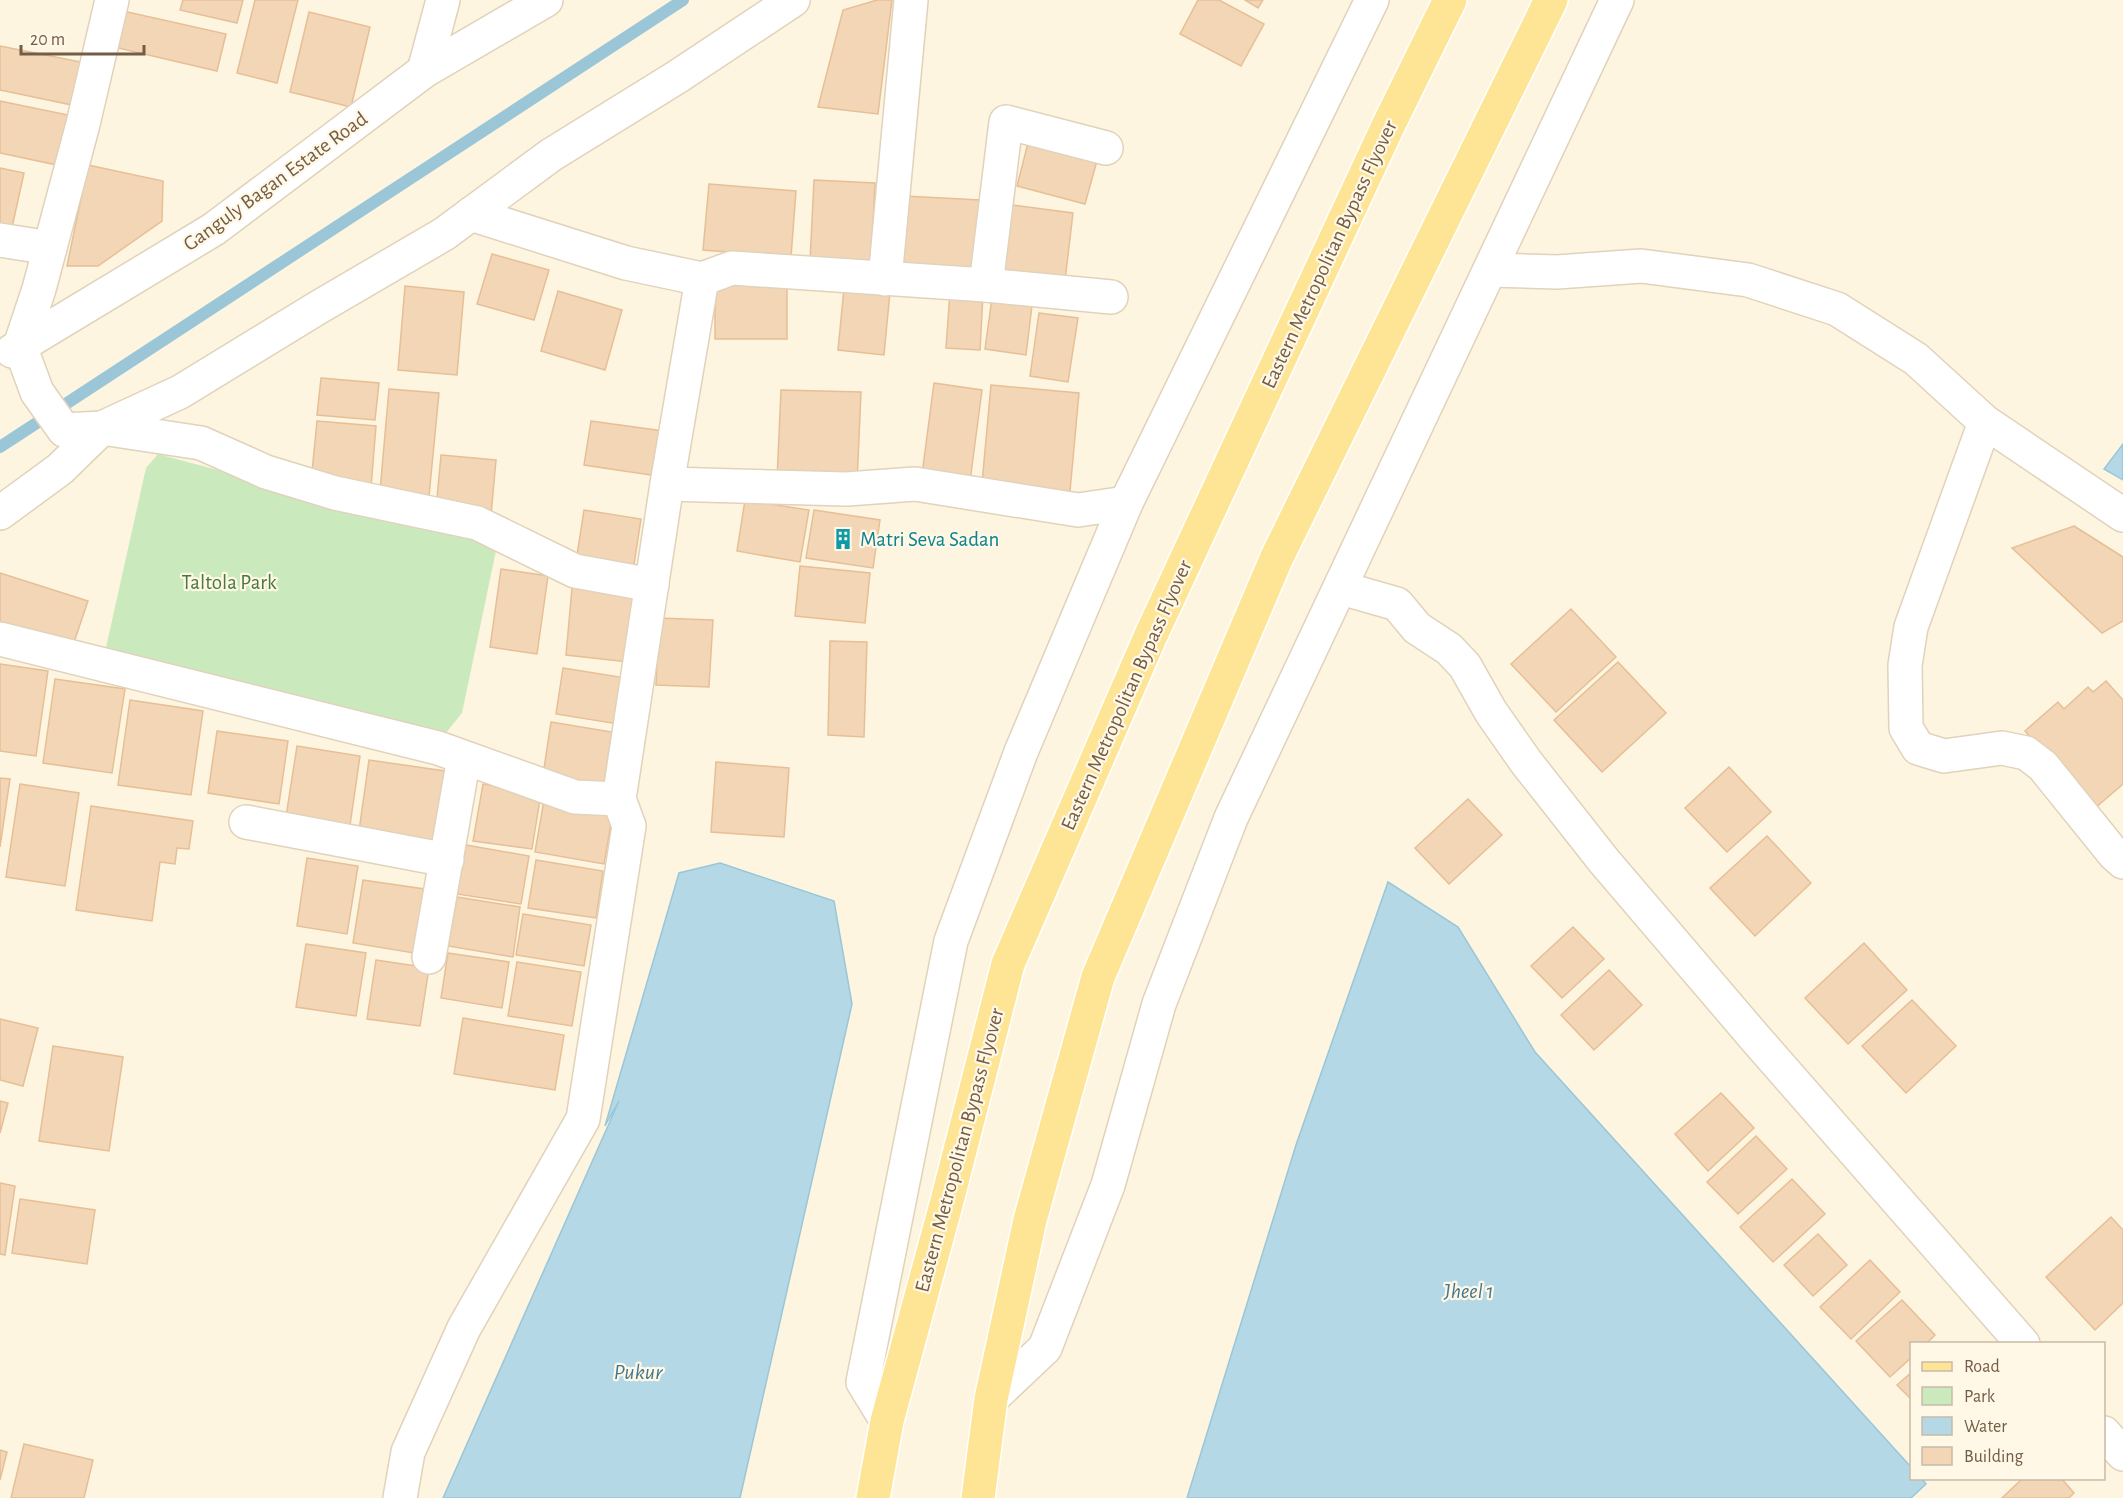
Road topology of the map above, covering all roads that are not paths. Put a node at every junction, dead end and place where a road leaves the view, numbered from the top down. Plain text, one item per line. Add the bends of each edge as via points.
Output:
1 (112, 0) edge
2 (443, 0) edge
3 (546, 0) edge
4 (793, 0) edge
5 (911, 0) edge
6 (1372, 0) edge
7 (1450, 0) edge
8 (1551, 0) edge
9 (1617, 0) edge
10 (424, 71) junction
11 (1106, 148) dead end
12 (471, 214) junction
13 (0, 240) edge
14 (50, 248) junction
15 (1490, 270) junction
16 (702, 279) junction
17 (885, 279) junction
18 (986, 285) junction
19 (1112, 297) dead end
20 (10, 352) edge
21 (1985, 422) junction
22 (102, 428) junction
23 (667, 484) junction
24 (1126, 503) junction
25 (0, 513) edge
26 (2123, 515) edge
27 (652, 585) junction
28 (1341, 588) junction
29 (0, 639) edge
30 (464, 758) junction
31 (619, 799) junction
32 (246, 822) dead end
33 (447, 860) junction
34 (2123, 862) edge
35 (429, 957) dead end
36 (2022, 1342) edge
37 (992, 1399) junction
38 (887, 1421) junction
39 (2105, 1435) edge
40 (2123, 1454) edge
41 (400, 1498) edge
42 (873, 1498) edge
43 (978, 1498) edge

1 - 14 street
2 - 10 street
3 - 10 street, Ganguly Bagan Estate Road
4 - 12 street via 551,155
5 - 17 street
6 - 24 street
7 - 38 main road, Eastern Metropolitan Bypass Flyover via 1156,624 1008,964
8 - 37 main road via 1282,546 1098,976 1030,1220
9 - 15 street
10 - 20 street, Ganguly Bagan Estate Road via 214,229
11 - 18 street via 1006,122
12 - 16 street via 626,263
12 - 22 street via 180,392
13 - 14 street
14 - 20 street via 39,289
15 - 21 street via 1557,272 1641,266 1749,280 1837,309 1916,359
15 - 28 street
16 - 17 street via 732,268
16 - 23 street
17 - 18 street
18 - 19 street
20 - 22 street via 64,430
21 - 26 street
21 - 34 street via 1911,627 1905,665 1906,728 1918,748 1944,756 2002,748 2026,753 2043,766
22 - 25 street via 60,469
22 - 27 street via 335,493 477,524 575,571
23 - 24 street via 847,489 915,484 1078,510
23 - 27 street
24 - 38 street via 1021,752 951,941 862,1383
27 - 31 street
28 - 36 street via 1397,604 1417,628 1449,649 1465,666 1526,762 1604,861
28 - 37 street via 1231,818 1159,1004 1108,1185 1046,1348
29 - 30 street via 426,745
30 - 31 street via 575,797
30 - 33 street
31 - 41 street via 629,826 583,1119 464,1328 408,1452
32 - 33 street
33 - 35 street
37 - 43 main road
38 - 42 main road, Eastern Metropolitan Bypass Flyover
39 - 40 street

